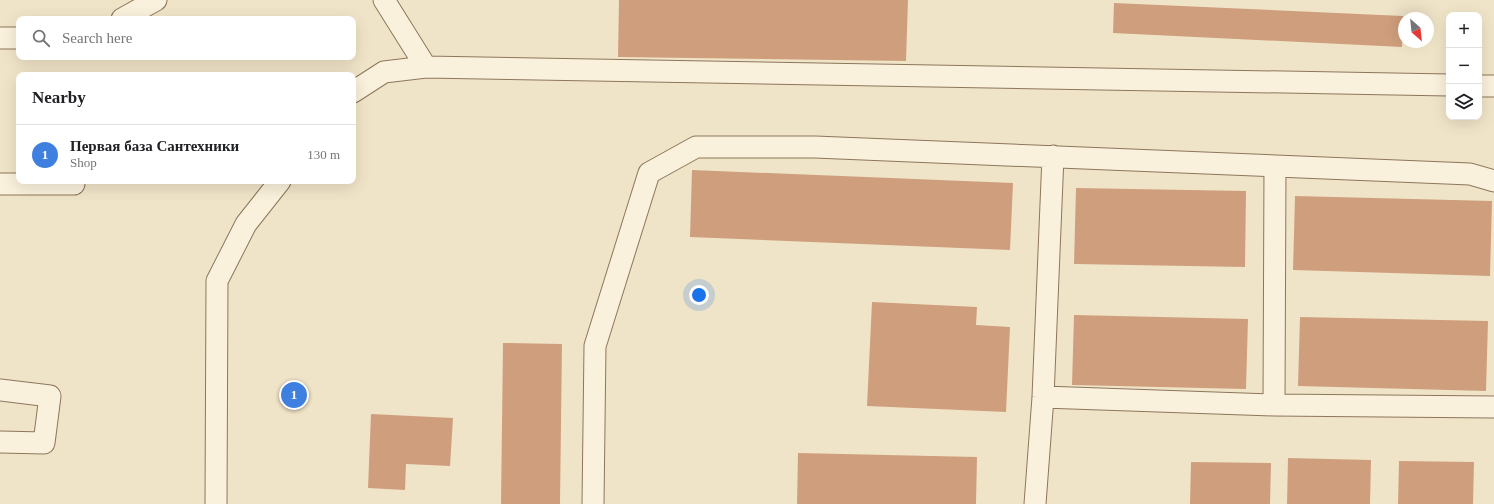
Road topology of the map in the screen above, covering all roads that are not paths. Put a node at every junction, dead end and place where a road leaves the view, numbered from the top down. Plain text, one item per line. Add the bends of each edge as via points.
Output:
1 (156, 0) edge
2 (384, 0) edge
3 (127, 16) edge
4 (0, 38) edge
5 (16, 38) edge
6 (426, 67) junction
7 (1446, 85) edge
8 (1482, 86) edge
9 (1494, 86) edge
10 (356, 90) edge
11 (1053, 156) junction
12 (1276, 166) junction
13 (1494, 180) edge
14 (0, 184) edge
15 (74, 184) dead end
16 (278, 184) edge
17 (0, 390) edge
18 (1043, 397) junction
19 (1274, 405) junction
20 (1494, 407) edge
21 (0, 442) edge
22 (216, 504) edge
23 (593, 504) edge
24 (1035, 504) edge

1 - 3 lane
2 - 6 lane
4 - 5 lane
6 - 7 lane
6 - 10 lane via 384,72
8 - 9 lane
11 - 12 lane
11 - 18 lane
11 - 23 lane via 815,147 696,147 649,173 595,346
12 - 13 lane via 1470,174
12 - 19 lane
14 - 15 lane
16 - 22 lane via 246,224 217,282
17 - 21 lane via 50,396 44,443
18 - 19 lane
18 - 24 lane
19 - 20 lane

